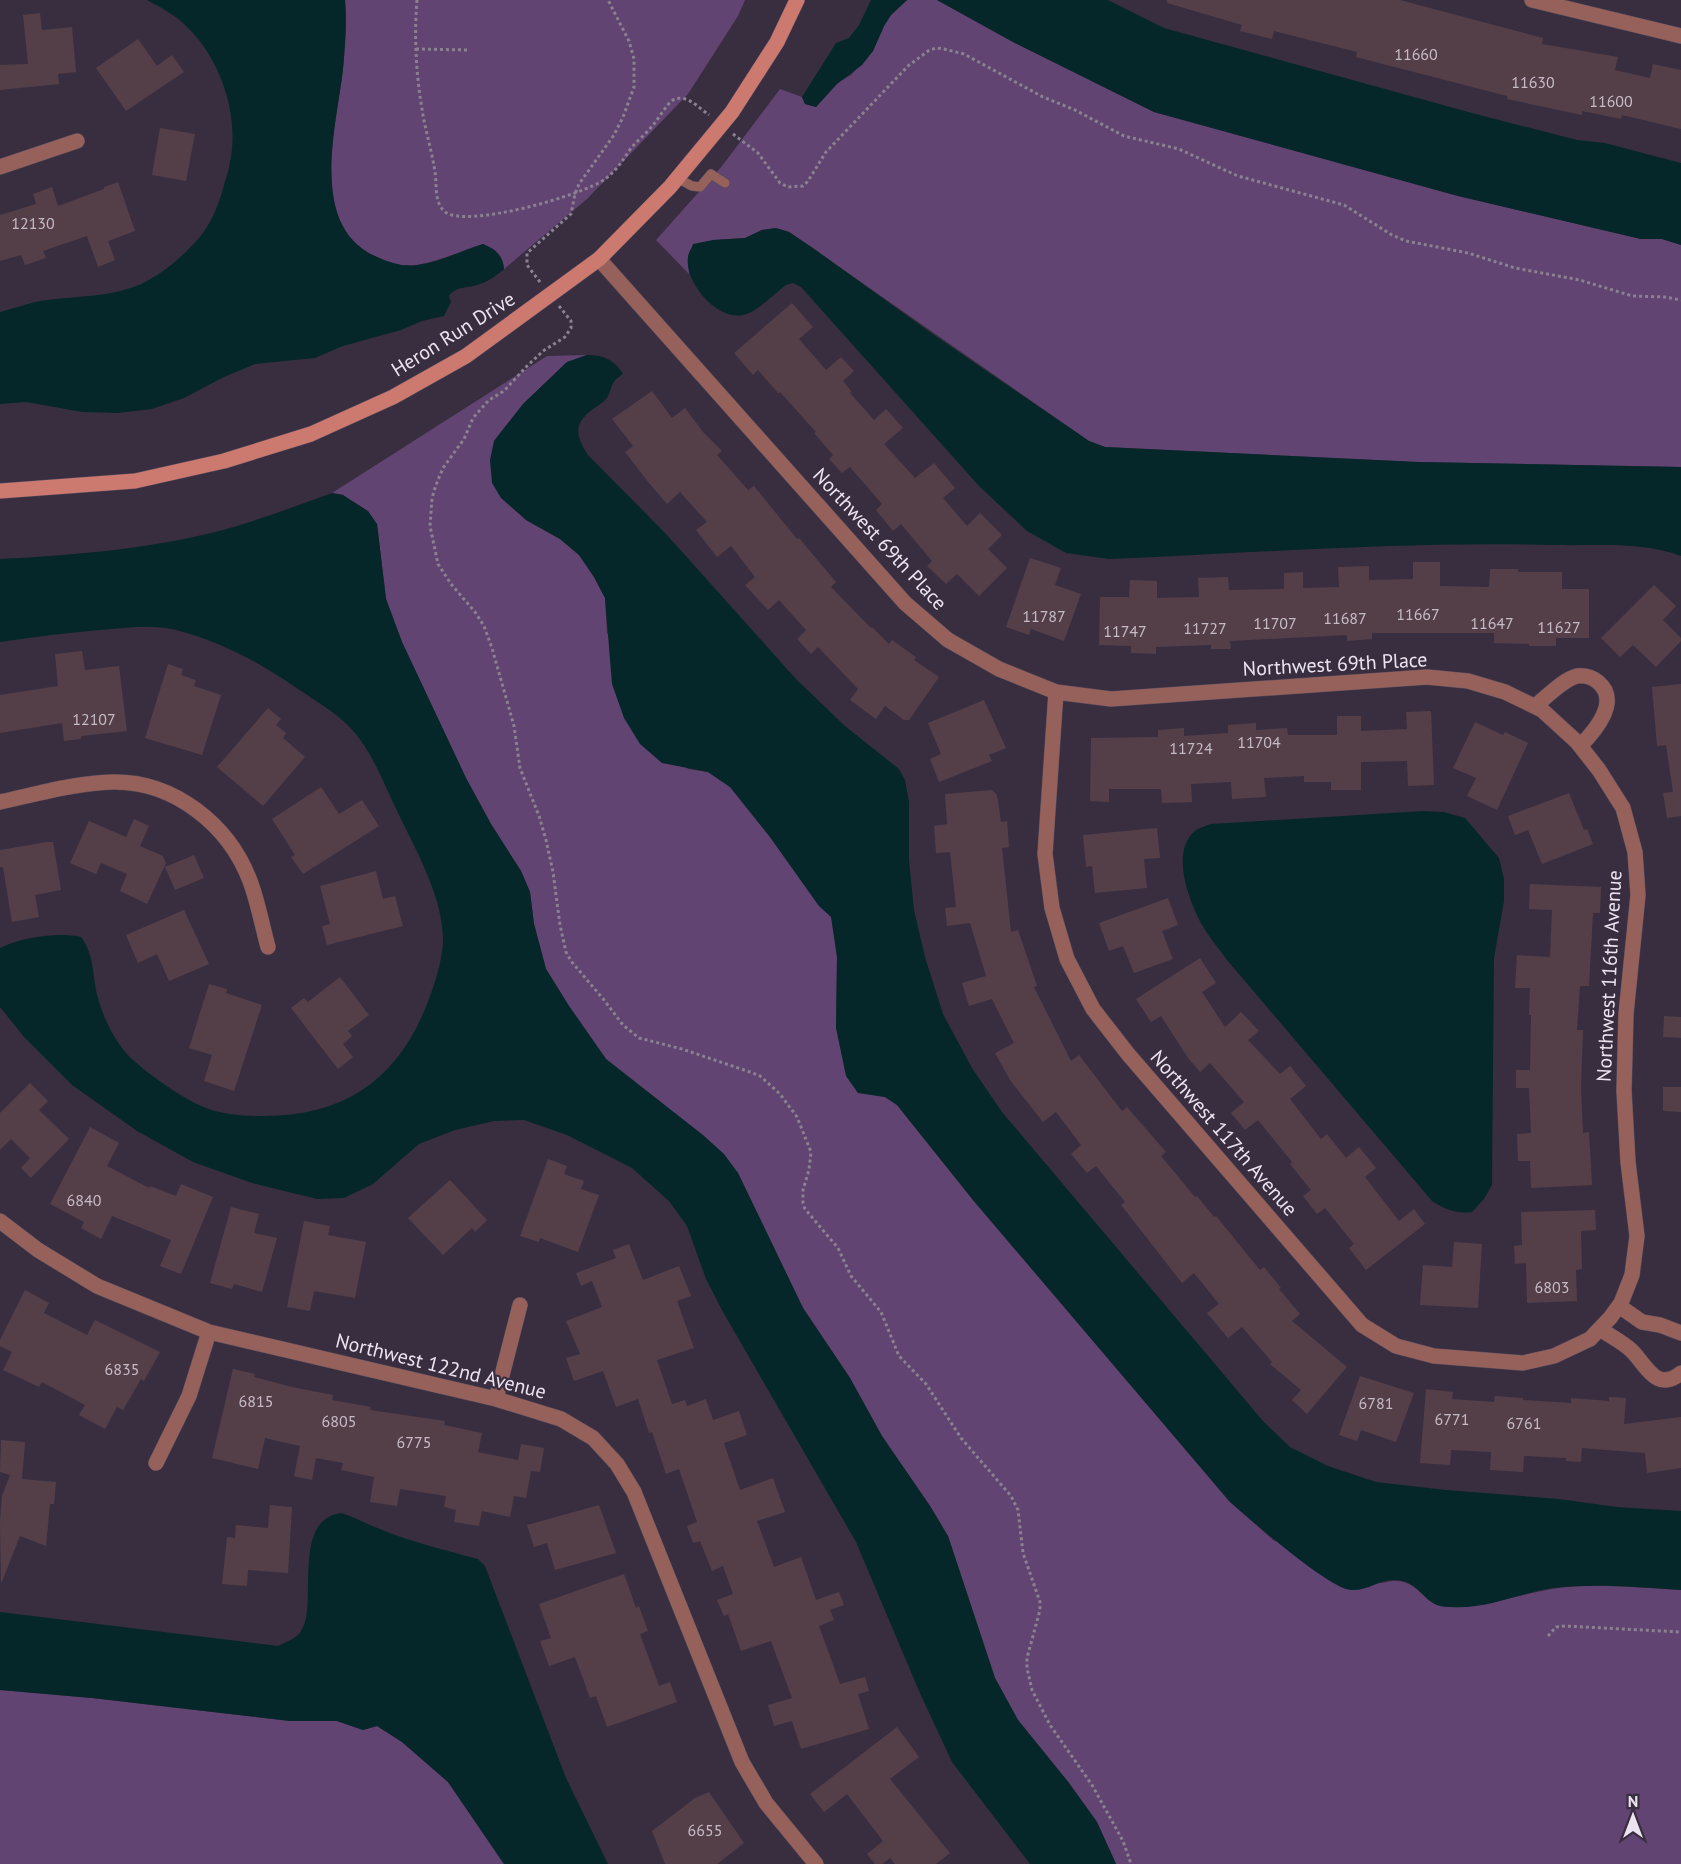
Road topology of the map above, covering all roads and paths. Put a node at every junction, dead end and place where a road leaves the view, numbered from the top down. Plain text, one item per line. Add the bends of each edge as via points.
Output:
1 (417, 0) edge
2 (608, 0) edge
3 (797, 0) edge
4 (1532, 0) edge
5 (1681, 36) edge
6 (416, 49) junction
7 (468, 50) dead end
8 (721, 124) junction
9 (77, 141) dead end
10 (0, 167) edge
11 (677, 178) junction
12 (725, 183) dead end
13 (575, 194) junction
14 (598, 259) junction
15 (550, 295) junction
16 (1681, 300) edge
17 (0, 491) edge
18 (1056, 692) junction
19 (1535, 706) junction
20 (1560, 725) joint
21 (1580, 746) junction
22 (0, 802) edge
23 (268, 947) dead end
24 (0, 1221) edge
25 (520, 1305) dead end
26 (1610, 1318) junction
27 (208, 1332) junction
28 (1681, 1334) edge
29 (1681, 1373) edge
30 (496, 1399) junction
31 (156, 1463) dead end
32 (1681, 1632) edge
33 (1548, 1636) dead end
34 (816, 1864) edge
35 (1131, 1864) edge

1 - 6 path
2 - 13 path via 629,42 634,59 634,87 614,135
3 - 8 street, Heron Run Drive via 777,42
4 - 5 street
6 - 7 path
6 - 13 path via 422,111 442,209 467,218
8 - 11 street, Heron Run Drive
8 - 13 path via 688,99 675,100 631,148 621,165 591,188
8 - 16 path via 758,153 780,183 803,186 826,152 908,66 928,51 944,49 964,54 1124,136 1179,149 1238,176 1344,205 1406,241 1580,280 1632,296
9 - 10 street
11 - 12 lane via 700,187 711,174
11 - 14 street, Heron Run Drive
13 - 15 path via 572,214 525,257
14 - 15 street, Heron Run Drive
14 - 18 street, Northwest 69th Place via 905,603 948,640 999,669
15 - 17 street, Heron Run Drive via 466,356 393,397 311,434 224,461 135,481
15 - 35 path via 571,321 571,328 474,418 442,468 432,498 430,526 434,554 442,572 475,612 492,648 514,726 519,768 546,840 566,952 630,1033 760,1076 797,1117 811,1152 803,1190 806,1209 834,1242 851,1276 881,1312 899,1356 926,1384 956,1432 1011,1496 1018,1510 1023,1553 1040,1602 1027,1658 1029,1681 1050,1725 1092,1785 1123,1841
18 - 19 street, Northwest 69th Place via 1111,699 1427,677 1468,681
18 - 26 street, Northwest 117th Avenue via 1045,855 1052,908 1067,960 1093,1009 1128,1054 1362,1325 1396,1346 1434,1356 1523,1363 1554,1356 1590,1339
19 - 20 street, Northwest 69th Place
19 - 21 street via 1574,677 1594,678 1603,686 1606,710 1601,723
20 - 21 street, Northwest 116th Avenue
21 - 26 street, Northwest 116th Avenue via 1623,808 1635,852 1638,895 1626,1014 1624,1091 1636,1236 1632,1275
22 - 23 street via 114,782 174,796 224,834 250,880
24 - 27 street, Northwest 122nd Avenue via 97,1286
25 - 30 street
26 - 28 street via 1660,1325
26 - 29 street via 1648,1373 1667,1379
27 - 30 street, Northwest 122nd Avenue
27 - 31 street via 189,1396
30 - 34 street, Northwest 122nd Avenue via 561,1419 593,1438 617,1464 634,1492 742,1762 766,1803
32 - 33 path via 1565,1626 1556,1627

